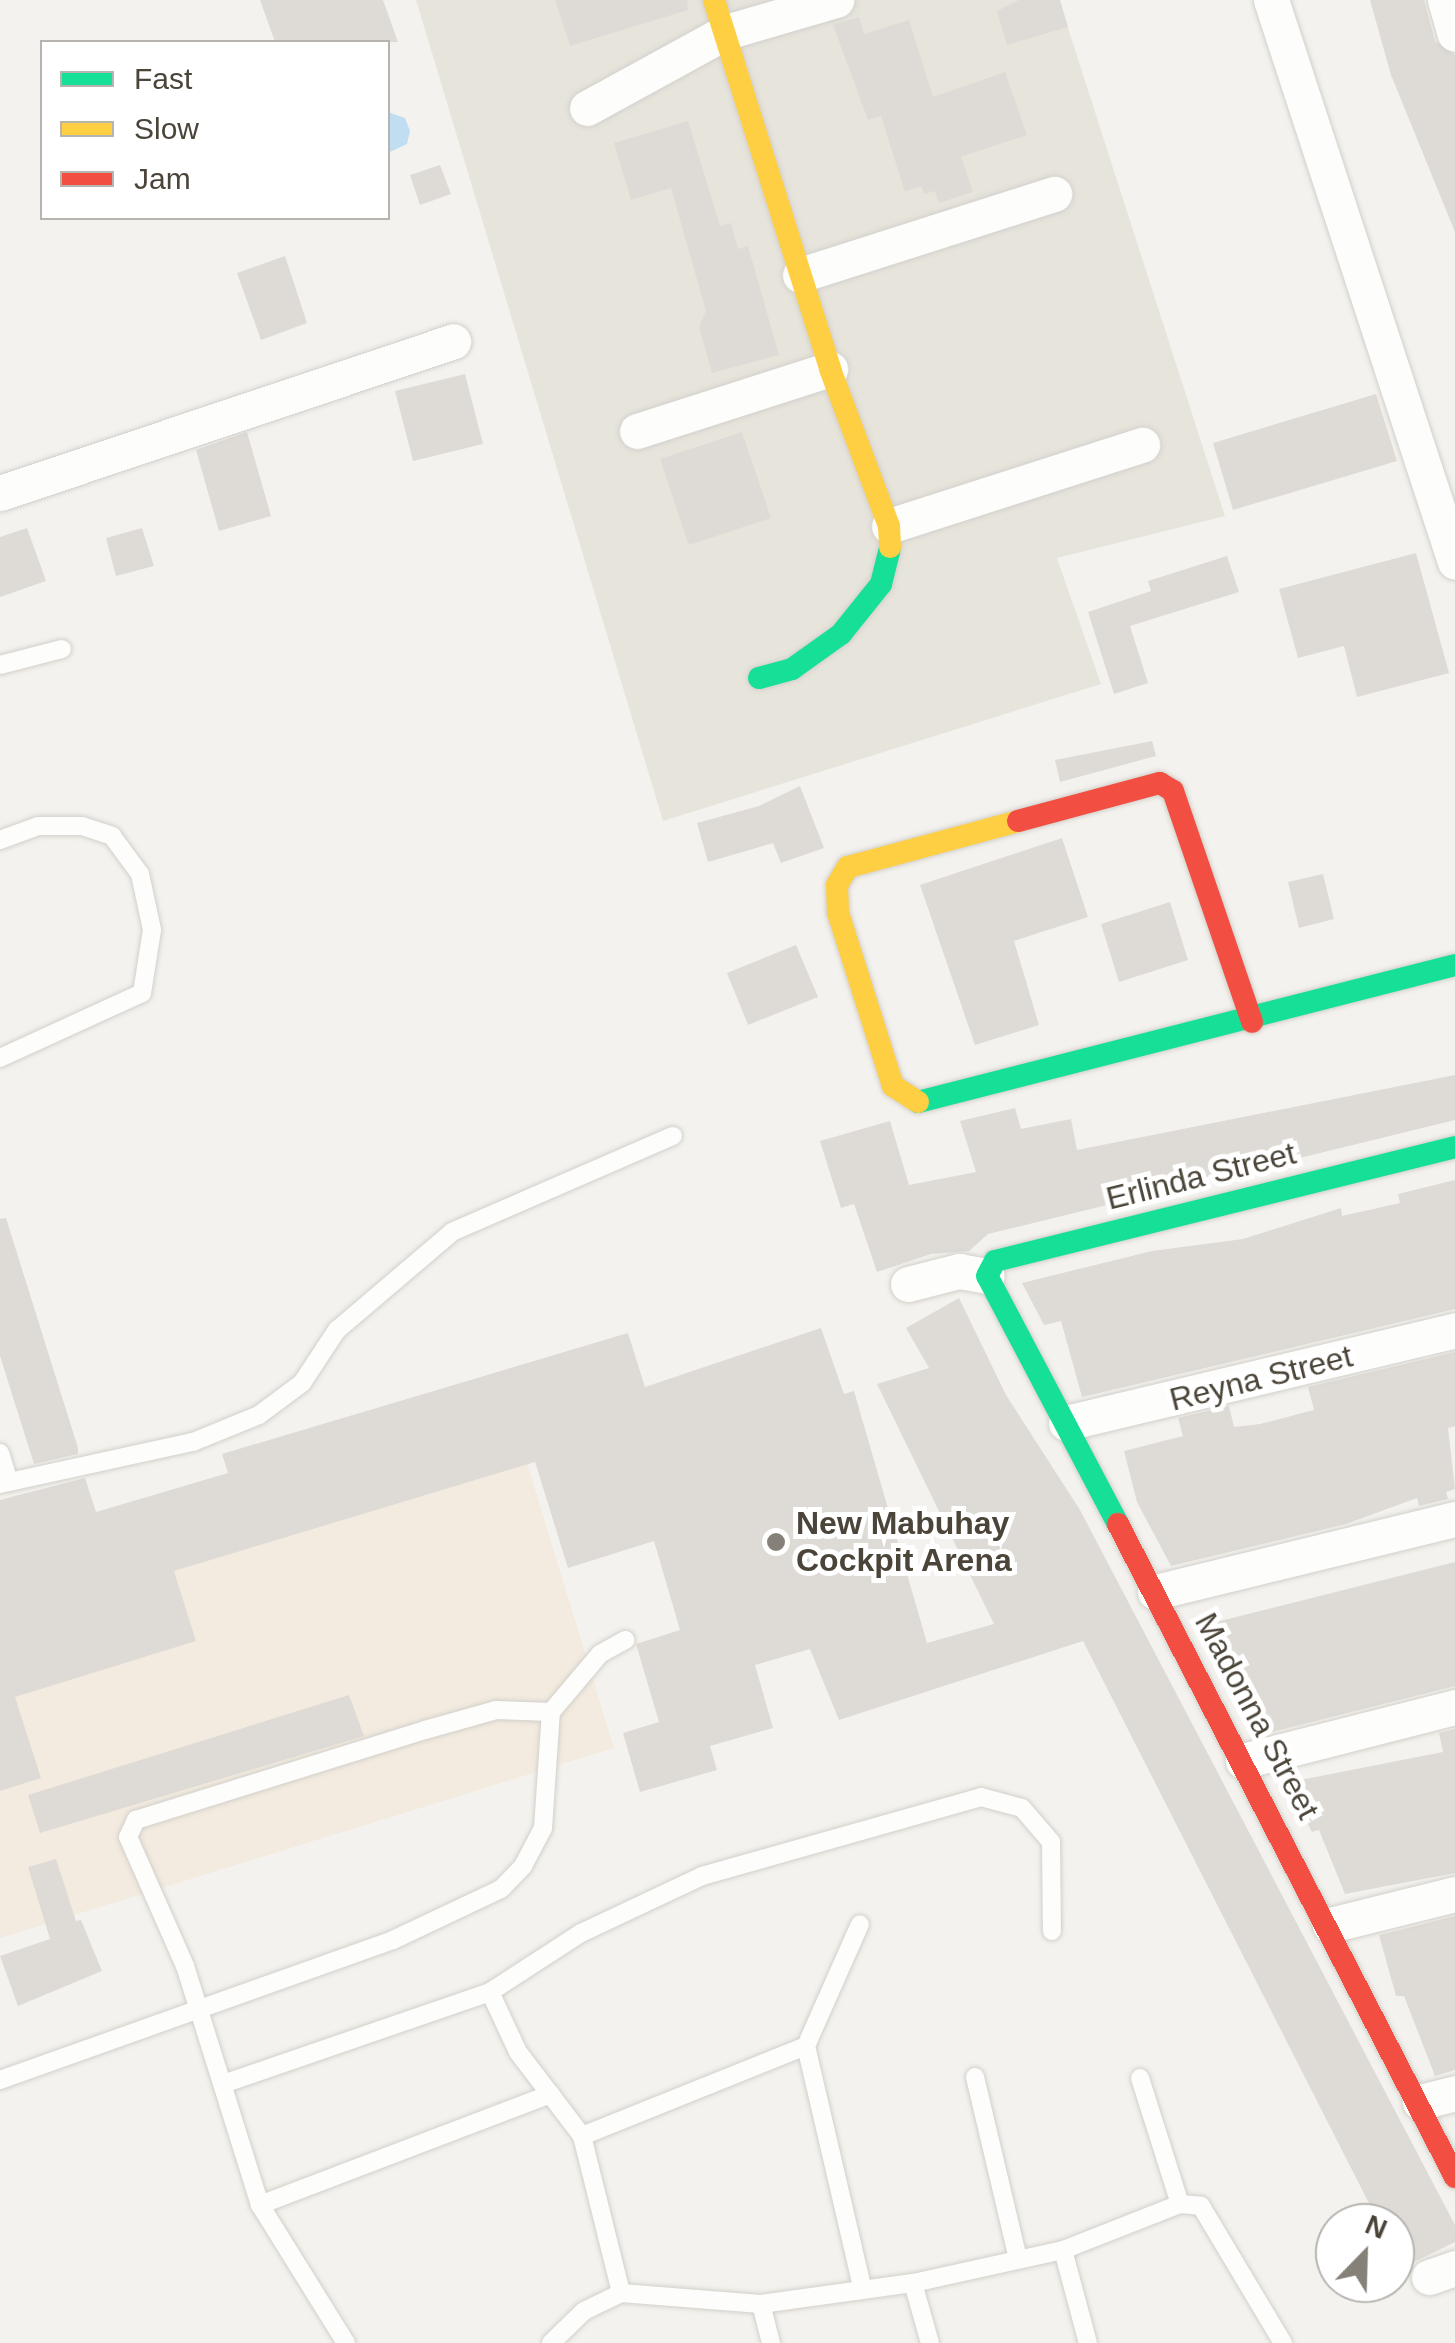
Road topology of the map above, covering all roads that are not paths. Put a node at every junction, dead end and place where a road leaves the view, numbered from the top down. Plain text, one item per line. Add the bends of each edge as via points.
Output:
1 (836, 0) edge
2 (1271, 0) edge
3 (1445, 0) edge
4 (720, 16) edge
5 (1455, 34) edge
6 (587, 108) dead end
7 (1054, 194) dead end
8 (800, 276) junction
9 (453, 341) dead end
10 (830, 369) junction
11 (637, 431) dead end
12 (1142, 444) dead end
13 (1442, 480) edge
14 (0, 493) edge
15 (889, 526) junction
16 (1455, 562) edge
17 (62, 648) dead end
18 (0, 665) edge
19 (758, 678) dead end
20 (0, 840) edge
21 (1455, 965) edge
22 (1252, 1022) junction
23 (0, 1058) edge
24 (673, 1136) dead end
25 (1455, 1147) edge
26 (908, 1284) dead end
27 (988, 1284) junction
28 (1455, 1330) edge
29 (1066, 1422) junction
30 (0, 1453) edge
31 (4, 1483) edge
32 (1455, 1519) edge
33 (1156, 1592) junction
34 (625, 1640) dead end
35 (1455, 1708) edge
36 (551, 1712) junction
37 (1244, 1761) junction
38 (1455, 1894) edge
39 (860, 1924) dead end
40 (1330, 1926) junction
41 (1052, 1931) dead end
42 (490, 1992) junction
43 (200, 2011) junction
44 (806, 2046) junction
45 (976, 2076) dead end
46 (1140, 2078) dead end
47 (0, 2080) edge
48 (223, 2084) junction
49 (1455, 2093) edge
50 (550, 2094) junction
51 (1420, 2102) junction
52 (582, 2136) junction
53 (1455, 2177) edge
54 (260, 2204) junction
55 (1180, 2204) junction
56 (1063, 2250) junction
57 (1018, 2260) junction
58 (913, 2283) junction
59 (862, 2286) junction
60 (621, 2292) junction
61 (761, 2304) junction
62 (346, 2343) edge
63 (550, 2343) edge
64 (772, 2343) edge
65 (930, 2343) edge
66 (1088, 2343) edge
67 (1284, 2343) edge

1 - 4 street
2 - 13 street
3 - 5 street
4 - 6 street
4 - 8 street
7 - 8 street
8 - 10 street
9 - 14 street
10 - 11 street
10 - 15 street
12 - 15 street
13 - 16 street
15 - 19 street via 892,556 864,608 816,655
17 - 18 lane
20 - 23 lane via 38,826 82,826 112,836 140,874 152,930 142,994
21 - 22 street
22 - 22 street via 916,1104 894,1086 838,913 837,884 848,867 1160,783 1174,791
24 - 31 lane via 452,1232 337,1330 302,1383 259,1415 193,1442
25 - 27 street, Erlinda Street via 994,1261
26 - 27 street via 959,1272
27 - 29 street, Madonna Street
28 - 29 street, Reyna Street
29 - 33 street, Madonna Street
30 - 31 lane
32 - 33 street
33 - 37 street, Madonna Street
34 - 36 lane via 600,1654
35 - 37 street
36 - 43 lane via 543,1828 512,1880 439,1921
36 - 43 lane via 496,1710 136,1820 128,1837 131,1855 170,1927
37 - 40 street, Madonna Street
38 - 40 street
39 - 44 lane
40 - 51 street, Madonna Street
41 - 42 lane via 1050,1842 1022,1808 981,1796 702,1876 581,1933
42 - 48 lane
42 - 50 lane via 518,2052
43 - 47 lane
43 - 48 lane
44 - 52 lane
44 - 59 lane
45 - 57 lane
46 - 55 lane
48 - 54 lane
49 - 51 street
50 - 52 lane
50 - 54 lane
51 - 53 street, Madonna Street
52 - 60 lane
54 - 62 lane
55 - 56 lane
55 - 67 lane via 1201,2206
56 - 57 lane
56 - 66 lane
57 - 58 lane
58 - 59 lane
58 - 65 lane
59 - 61 lane
60 - 61 lane
60 - 63 lane via 584,2312
61 - 64 lane

